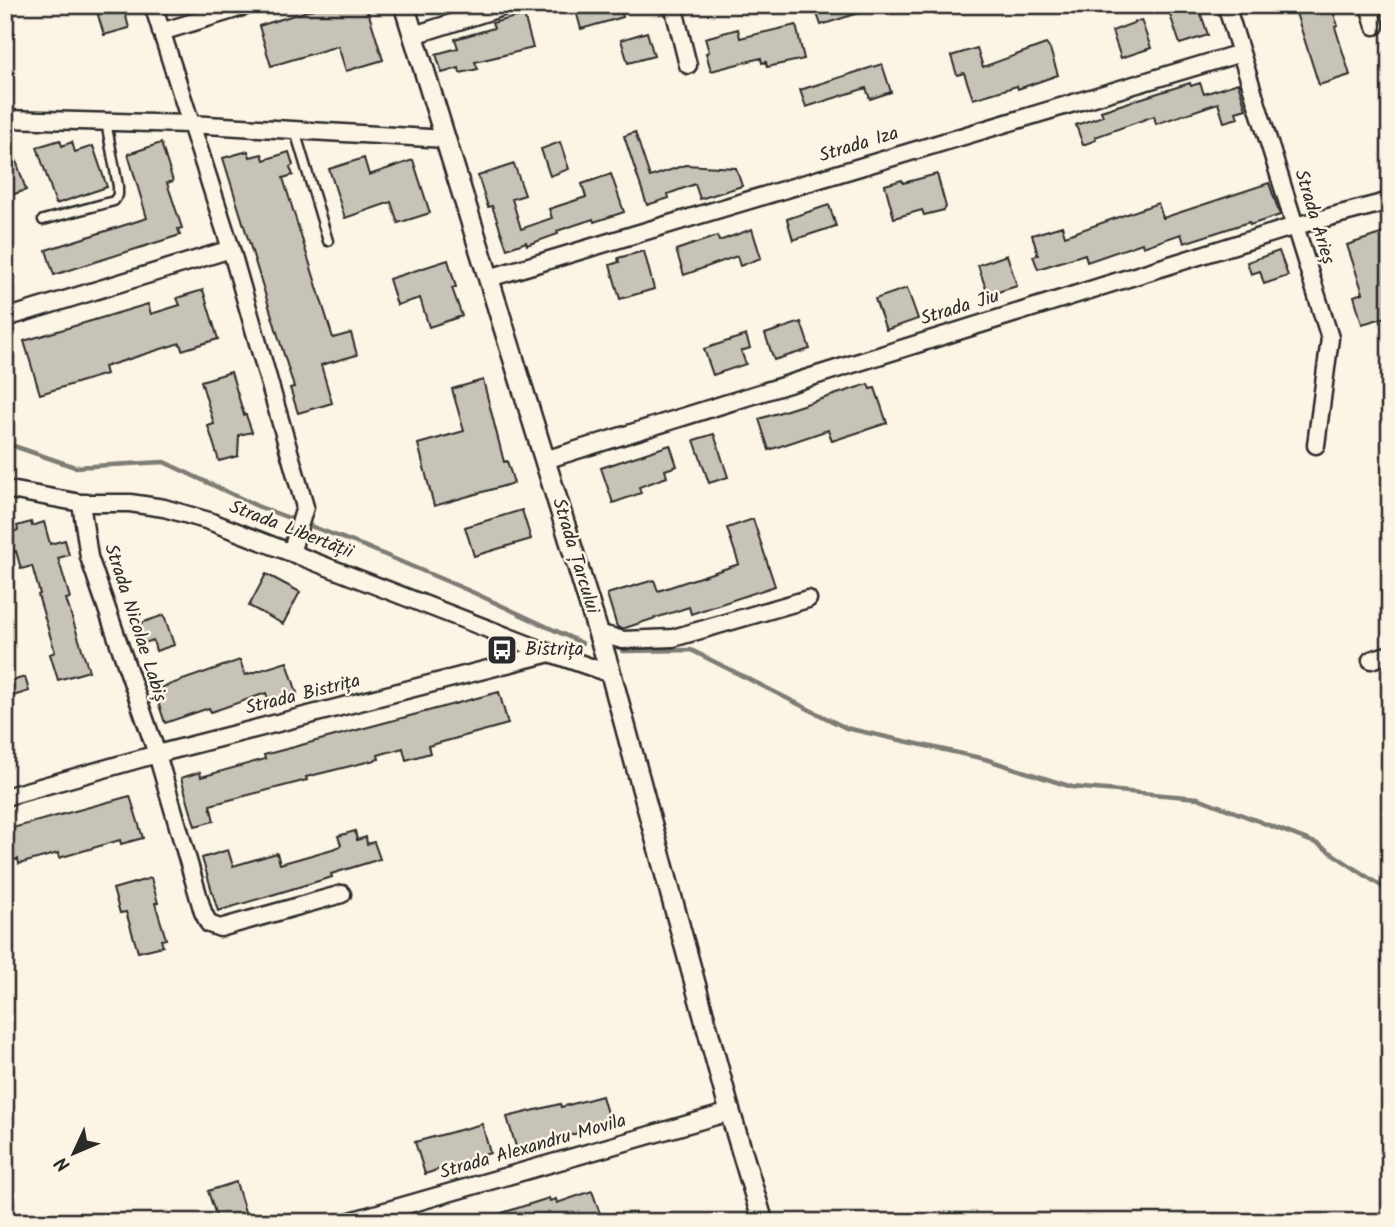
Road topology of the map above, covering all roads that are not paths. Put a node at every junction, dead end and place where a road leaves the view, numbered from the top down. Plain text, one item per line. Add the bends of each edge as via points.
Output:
1 (153, 5) edge
2 (249, 5) edge
3 (404, 5) edge
4 (509, 5) edge
5 (673, 5) edge
6 (1226, 5) edge
7 (1369, 5) edge
8 (1375, 26) dead end
9 (161, 32) junction
10 (414, 35) junction
11 (1241, 53) junction
12 (688, 65) dead end
13 (5, 119) edge
14 (106, 122) junction
15 (189, 124) junction
16 (295, 131) junction
17 (446, 139) junction
18 (1390, 201) edge
19 (43, 220) dead end
20 (1295, 226) junction
21 (328, 241) dead end
22 (231, 249) junction
23 (489, 278) junction
24 (9, 317) dead end
25 (1315, 445) dead end
26 (545, 460) junction
27 (5, 489) edge
28 (81, 503) junction
29 (291, 553) junction
30 (808, 599) dead end
31 (598, 633) junction
32 (550, 653) junction
33 (1390, 654) edge
34 (1371, 660) dead end
35 (611, 674) junction
36 (157, 754) junction
37 (5, 797) edge
38 (342, 894) dead end
39 (730, 1112) junction
40 (347, 1222) edge
41 (763, 1222) edge

1 - 9 street
2 - 9 street
3 - 10 street, Strada Țarcului
4 - 10 street
5 - 12 street
6 - 11 street, Strada Arieș
7 - 8 street
9 - 15 street
10 - 17 street, Strada Țarcului
11 - 20 street, Strada Arieș
11 - 23 street, Strada Iza
13 - 14 street
14 - 15 street
14 - 19 lane via 118,195 114,201
15 - 16 street
15 - 22 street
16 - 17 street
16 - 21 lane
17 - 23 street, Strada Țarcului
18 - 20 street, Strada Jiu
20 - 25 street, Strada Arieș via 1330,338
20 - 26 street, Strada Jiu
22 - 24 street
22 - 29 street via 305,507
23 - 26 street, Strada Țarcului
26 - 31 street, Strada Țarcului
27 - 28 street, Strada Libertății
28 - 29 street, Strada Libertății via 164,508
28 - 36 street, Strada Nicolae Labiș via 89,557
29 - 32 street, Strada Libertății
30 - 31 street via 673,638 623,640
31 - 35 street, Strada Țarcului
32 - 35 street
32 - 36 street, Strada Bistrița
33 - 34 street
35 - 39 street, Strada Țarcului
36 - 37 street, Strada Bistrița
36 - 38 street, Strada Nicolae Labiș via 209,924 220,928
39 - 40 street, Strada Alexandru Movila
39 - 41 street, Strada Țarcului

